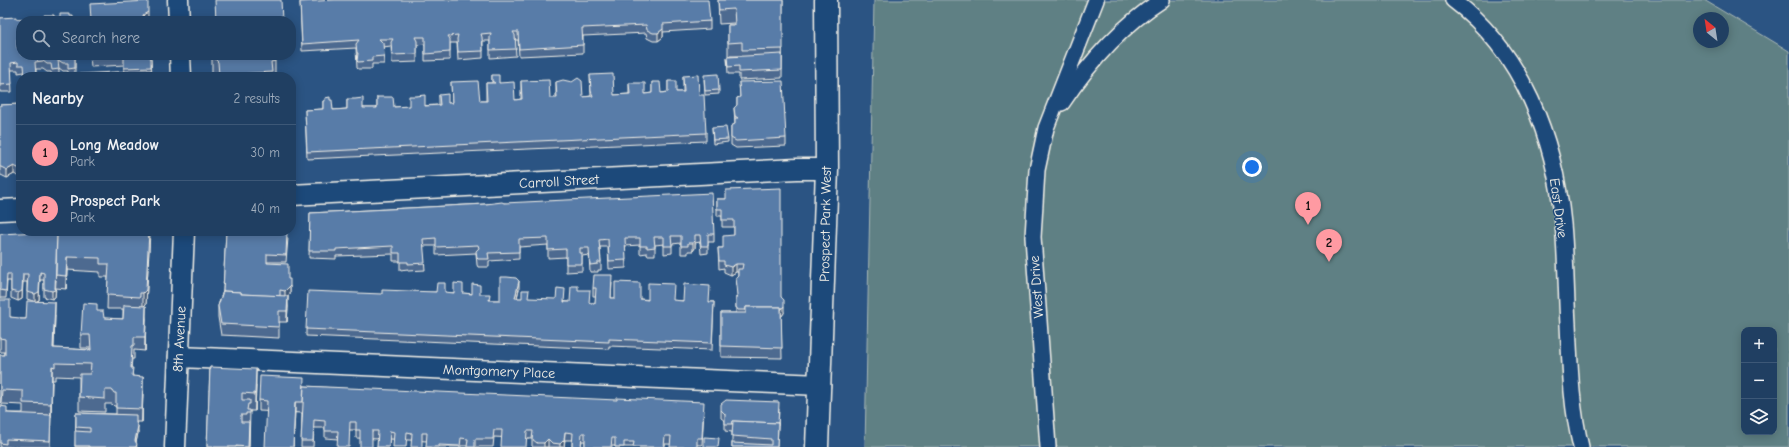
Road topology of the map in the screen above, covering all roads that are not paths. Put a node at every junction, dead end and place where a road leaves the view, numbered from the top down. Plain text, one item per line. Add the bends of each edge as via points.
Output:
1 (178, 0) edge
2 (826, 0) edge
3 (1096, 0) edge
4 (1162, 0) edge
5 (1453, 0) edge
6 (179, 16) edge
7 (180, 60) edge
8 (181, 72) edge
9 (1046, 128) junction
10 (827, 169) junction
11 (296, 195) edge
12 (16, 209) edge
13 (0, 210) edge
14 (184, 236) edge
15 (179, 357) junction
16 (820, 385) junction
17 (175, 447) edge
18 (818, 447) edge
19 (1048, 447) edge
20 (1582, 447) edge

1 - 6 street
2 - 10 street, Prospect Park West
3 - 9 street, West Drive
4 - 9 street, West Drive via 1110,42 1071,89
5 - 20 street, East Drive via 1491,34 1508,58 1534,104 1550,155 1563,224 1570,361 1575,417
7 - 8 street
9 - 19 street, West Drive via 1037,170 1033,237
10 - 11 street, Carroll Street
10 - 16 street, Prospect Park West
12 - 13 street
14 - 15 street, 8th Avenue
15 - 16 street, Montgomery Place
15 - 17 street, 8th Avenue
16 - 18 street, Prospect Park West

